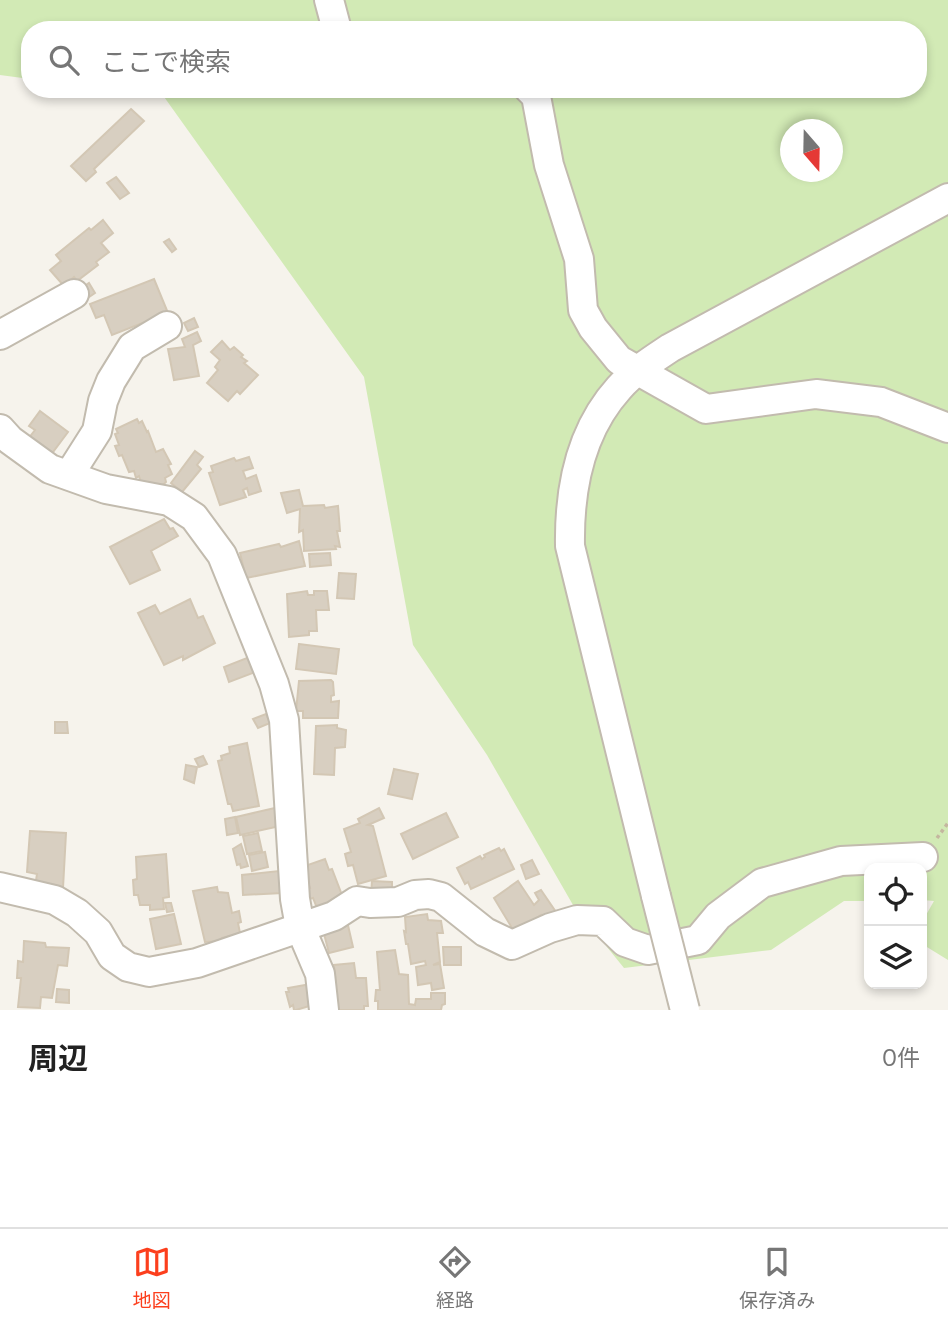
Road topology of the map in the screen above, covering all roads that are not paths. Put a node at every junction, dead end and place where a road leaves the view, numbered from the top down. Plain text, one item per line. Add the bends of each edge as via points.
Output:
1 (329, 0) edge
2 (335, 21) edge
3 (536, 98) edge
4 (948, 198) edge
5 (74, 294) dead end
6 (167, 326) dead end
7 (0, 335) edge
8 (638, 370) junction
9 (948, 428) edge
10 (0, 429) edge
11 (69, 475) junction
12 (923, 857) dead end
13 (0, 887) edge
14 (300, 927) junction
15 (324, 1010) edge
16 (685, 1010) edge

1 - 2 street
3 - 8 street via 549,165 579,258 583,310 619,360
4 - 8 street via 670,348
5 - 7 street
6 - 11 street via 132,347 103,401 97,431
8 - 9 street via 706,409 816,394 881,402
8 - 16 street, bridge via 618,388 592,425 576,475 570,546
10 - 11 street via 50,469
11 - 14 street via 106,489 169,500 194,517 222,555 284,720
12 - 14 street via 841,860 762,883 718,916 698,940 648,950 625,942 603,921 577,920 512,945 485,932 441,897 429,894 398,902 357,901 334,916
13 - 14 street via 54,900 77,913 98,932 112,956 128,967 149,972 197,963
14 - 15 street via 320,974

